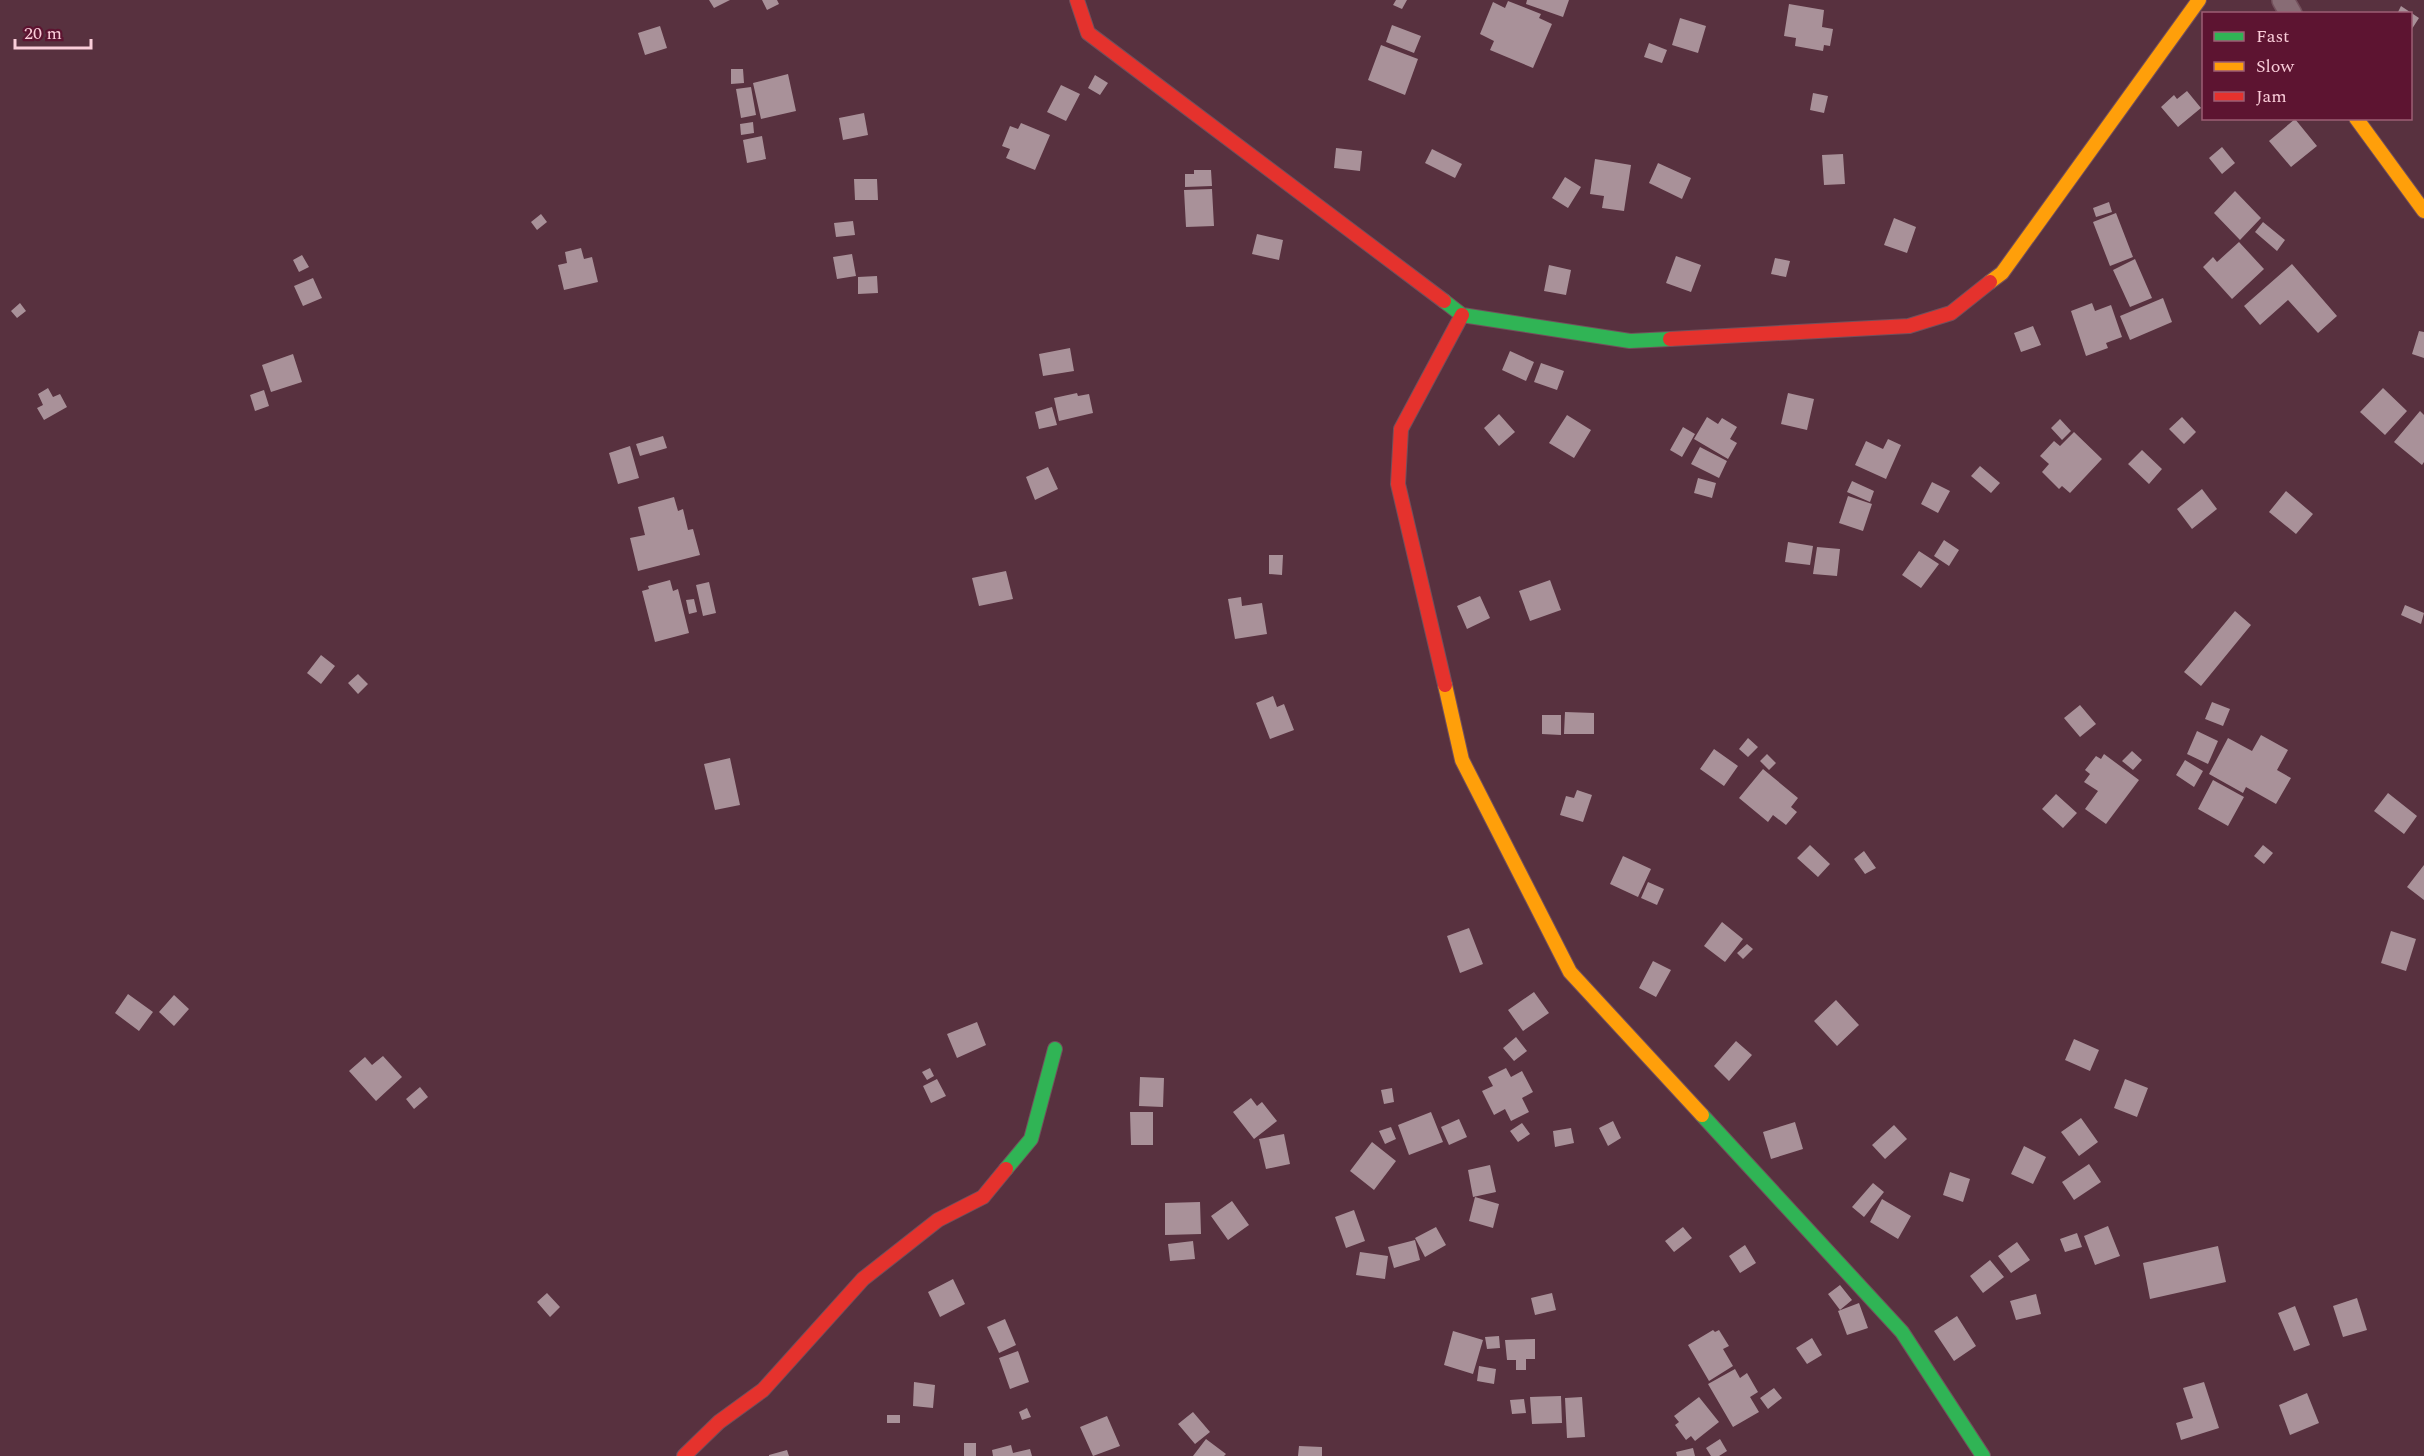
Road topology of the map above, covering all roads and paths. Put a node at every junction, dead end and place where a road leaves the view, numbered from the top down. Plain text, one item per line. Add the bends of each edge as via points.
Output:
1 (1077, 0) edge
2 (2199, 0) edge
3 (2357, 120) edge
4 (2424, 211) edge
5 (1462, 315) junction
6 (1055, 1049) dead end
7 (684, 1456) edge
8 (1983, 1456) edge

1 - 5 street via 1088,33
2 - 5 street via 2002,273 1951,314 1909,326 1630,341
3 - 4 street
5 - 8 street via 1401,429 1398,484 1462,760 1570,972 1902,1332
6 - 7 street via 1030,1138 983,1197 938,1220 863,1279 763,1390 718,1422

